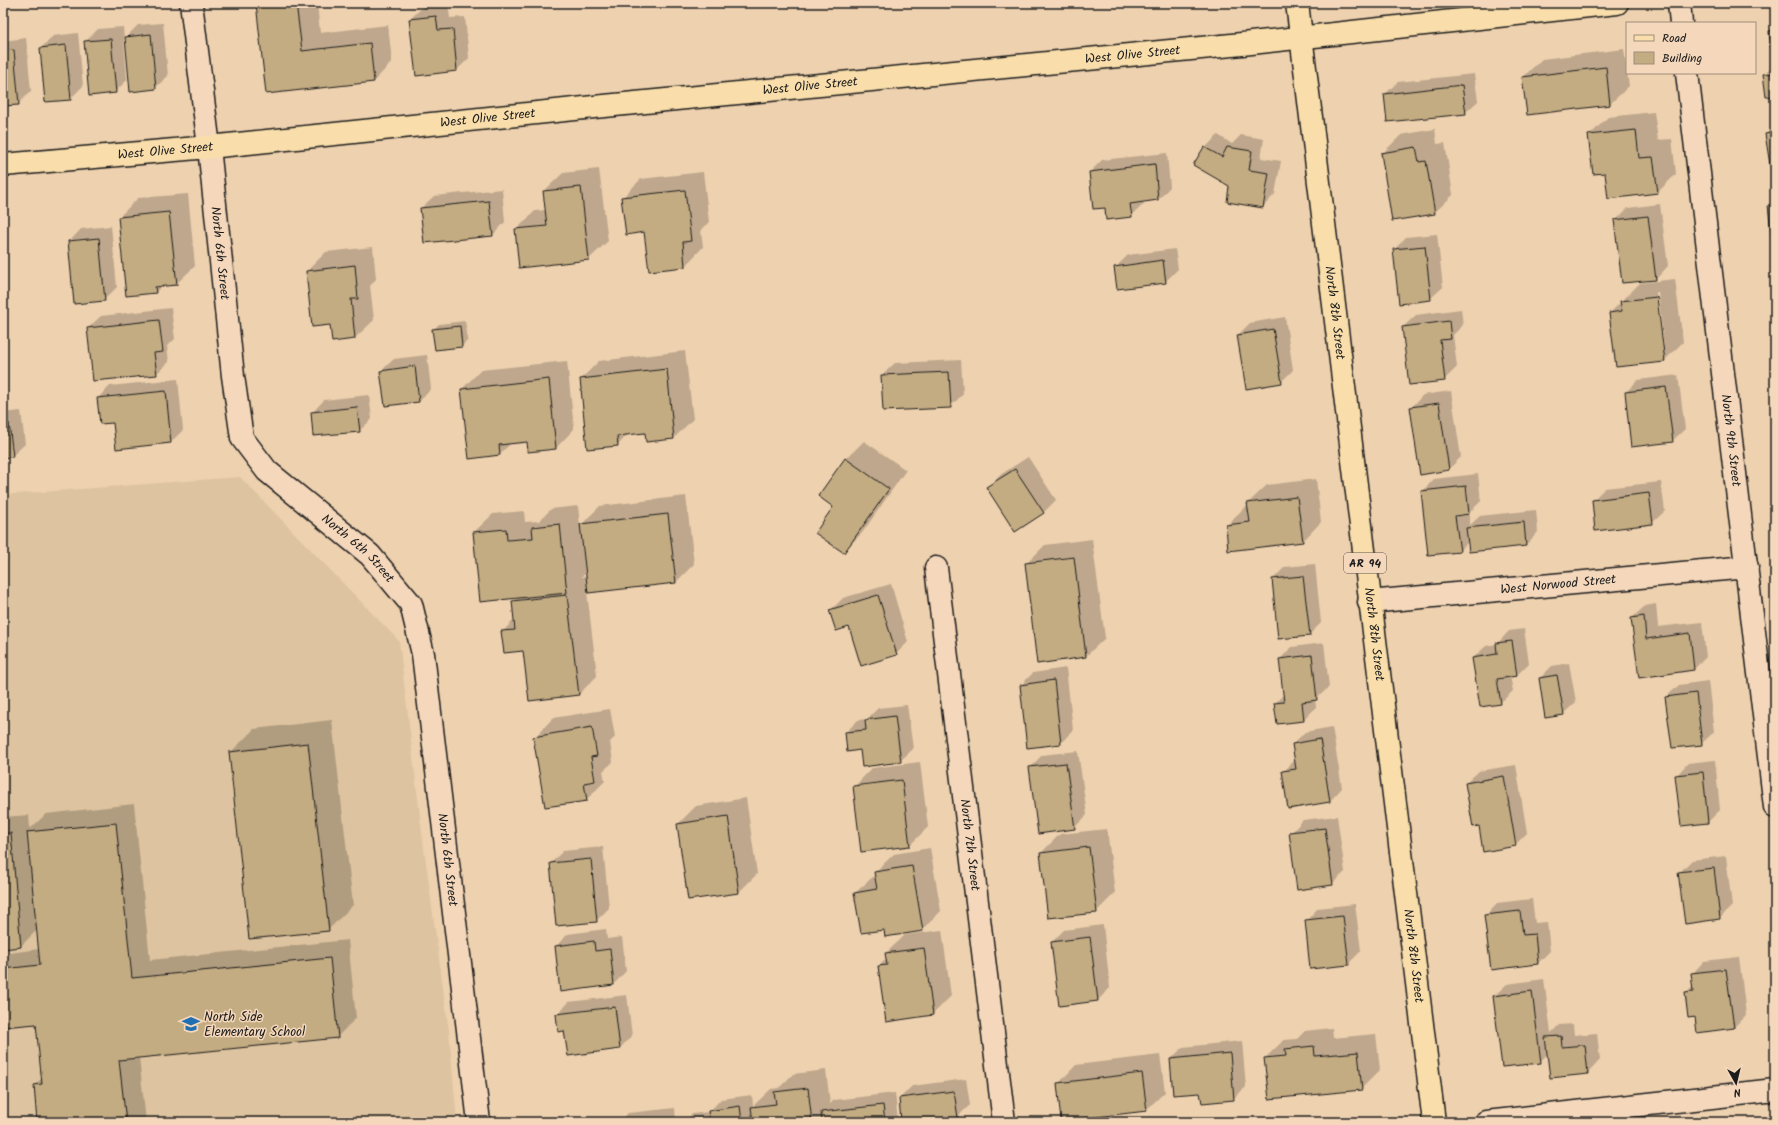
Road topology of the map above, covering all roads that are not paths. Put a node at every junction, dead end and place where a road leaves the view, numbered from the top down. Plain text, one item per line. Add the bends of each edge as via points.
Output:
1 (192, 3) edge
2 (1297, 3) edge
3 (1617, 3) edge
4 (1679, 3) edge
5 (1681, 22) edge
6 (1302, 38) junction
7 (1687, 74) edge
8 (209, 147) junction
9 (3, 165) edge
10 (1747, 567) junction
11 (936, 568) dead end
12 (1370, 602) junction
13 (1775, 807) edge
14 (1775, 1090) edge
15 (479, 1122) edge
16 (1004, 1122) edge
17 (1434, 1122) edge
18 (1486, 1122) edge

1 - 8 street, North 6th Street
2 - 6 main road, North 8th Street / AR 94
3 - 6 main road, West Olive Street
4 - 5 street
6 - 8 main road, West Olive Street
6 - 12 main road, North 8th Street / AR 94
7 - 10 street, North 9th Street
8 - 9 main road, West Olive Street
8 - 15 street, North 6th Street via 232,376 242,438 267,471 370,554 411,604 423,654
10 - 12 street, West Norwood Street
10 - 13 street, North 9th Street
11 - 16 street, North 7th Street
12 - 17 main road, North 8th Street / AR 94
14 - 18 street

